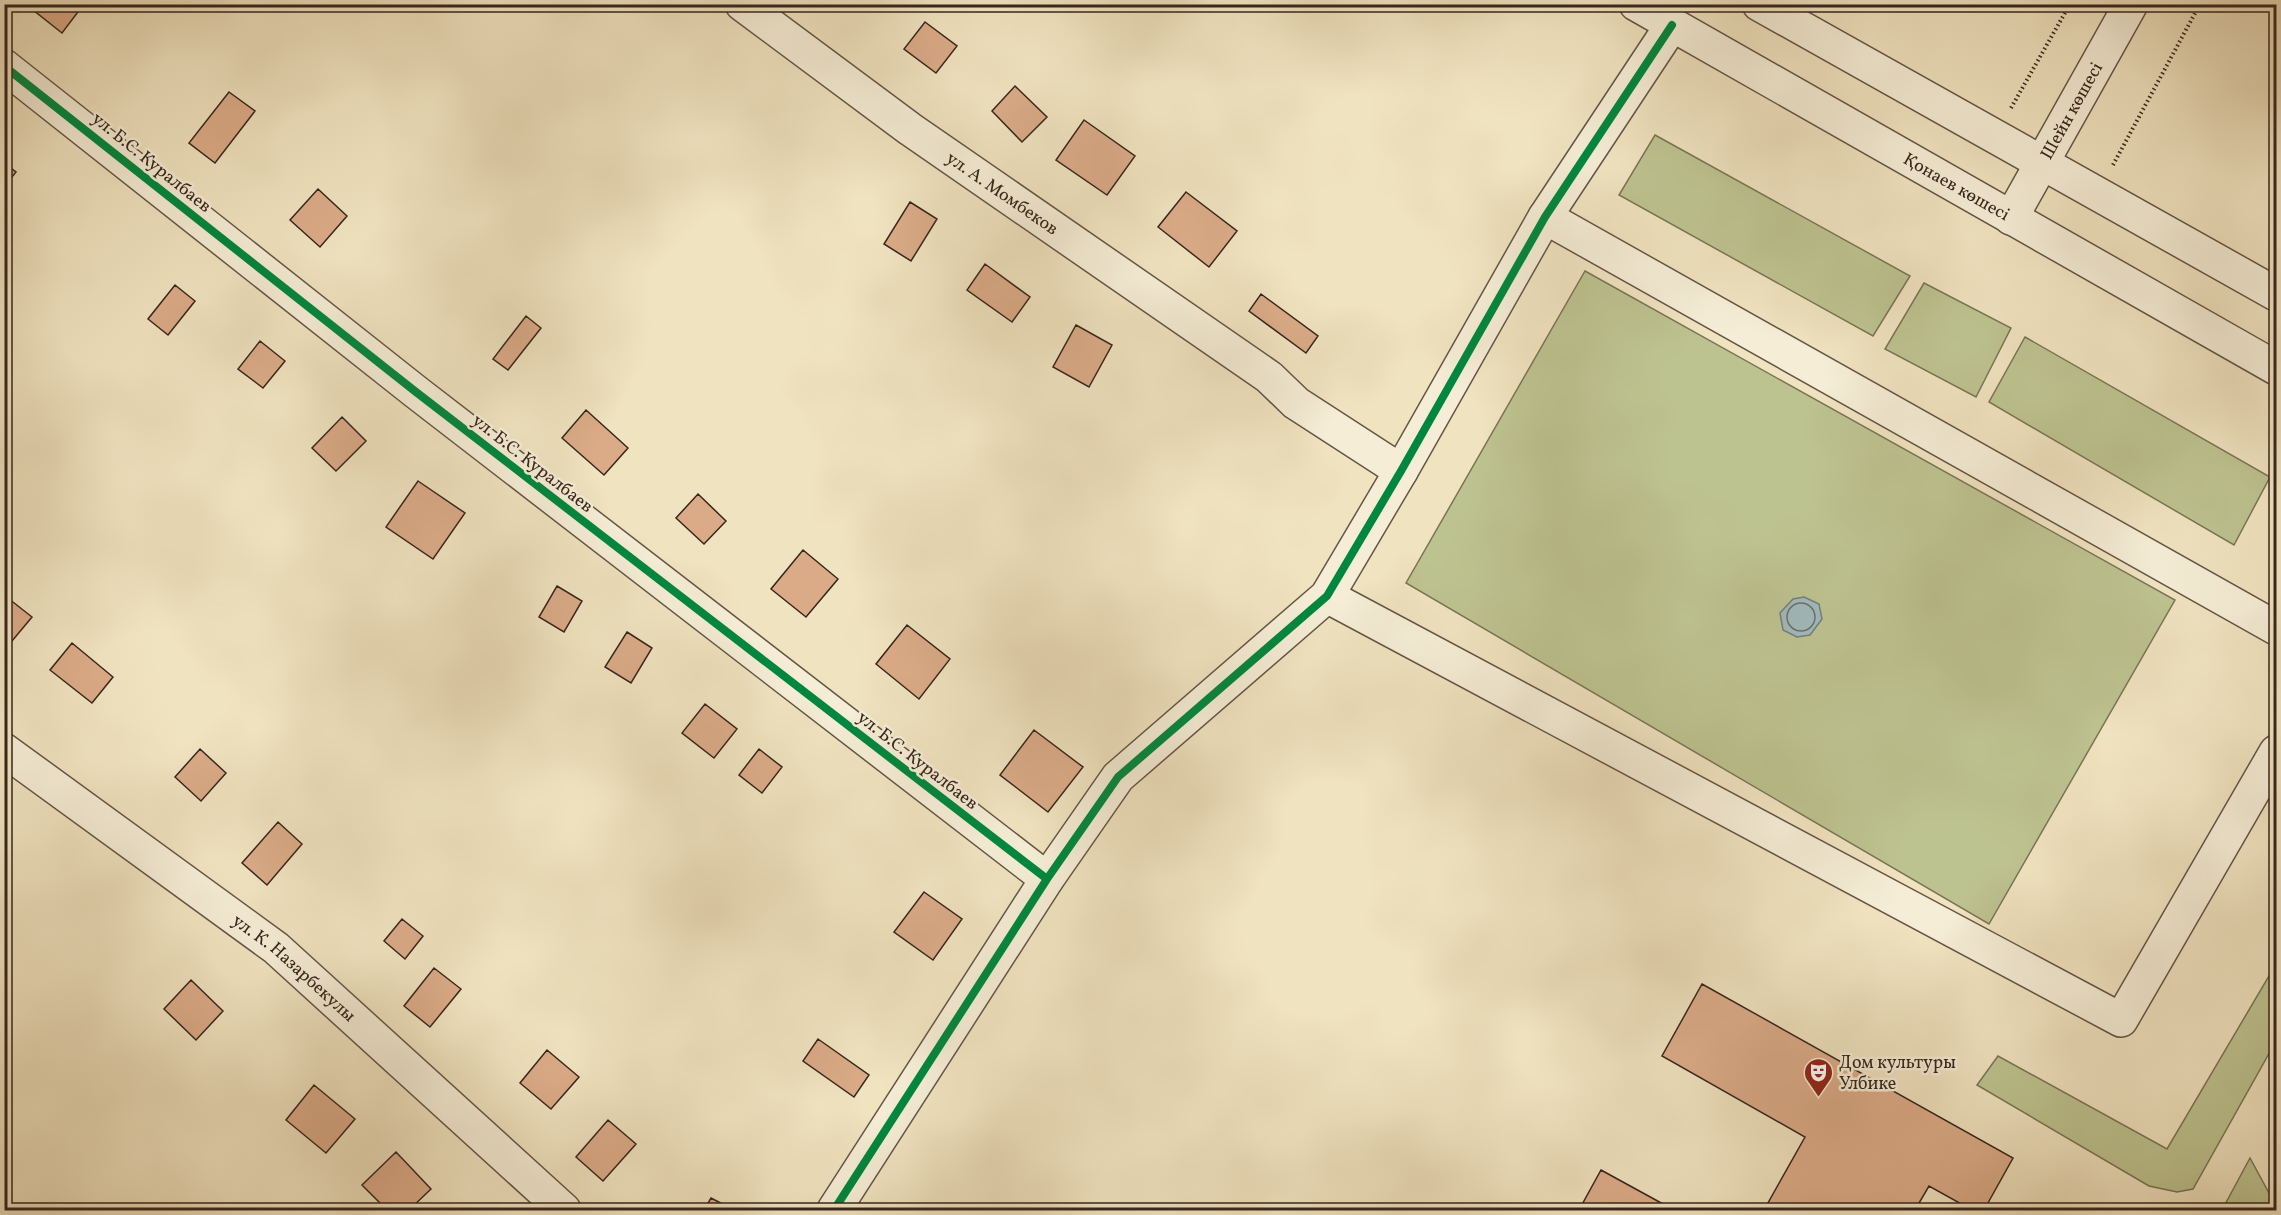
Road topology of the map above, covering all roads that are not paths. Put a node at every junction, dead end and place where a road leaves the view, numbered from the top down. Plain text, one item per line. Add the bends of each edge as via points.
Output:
1 (742, 4) edge
2 (1636, 4) edge
3 (1760, 4) edge
4 (2131, 4) edge
5 (1672, 24) junction
6 (4, 66) edge
7 (2042, 162) junction
8 (1545, 217) junction
9 (2011, 218) junction
10 (2277, 294) edge
11 (2277, 368) edge
12 (1401, 471) junction
13 (1327, 596) junction
14 (2277, 628) edge
15 (4, 750) edge
16 (2277, 752) edge
17 (1047, 879) junction
18 (564, 1210) edge
19 (834, 1210) edge

1 - 12 street, ул. А. Момбеков via 910,129 1269,378 1296,403
2 - 5 street, Қонаев көшесі
3 - 7 street
4 - 7 street, Шейн көшесі
5 - 8 street
5 - 9 street, Қонаев көшесі
6 - 17 street, ул. Б.С. Куралбаев via 416,392
7 - 9 street, Шейн көшесі
7 - 10 street
8 - 12 street
8 - 14 street
9 - 11 street, Қонаев көшесі
12 - 13 street
13 - 16 street via 2121,1020
13 - 17 street via 1118,777
15 - 18 street, ул. К. Назарбекулы via 276,948
17 - 19 street

